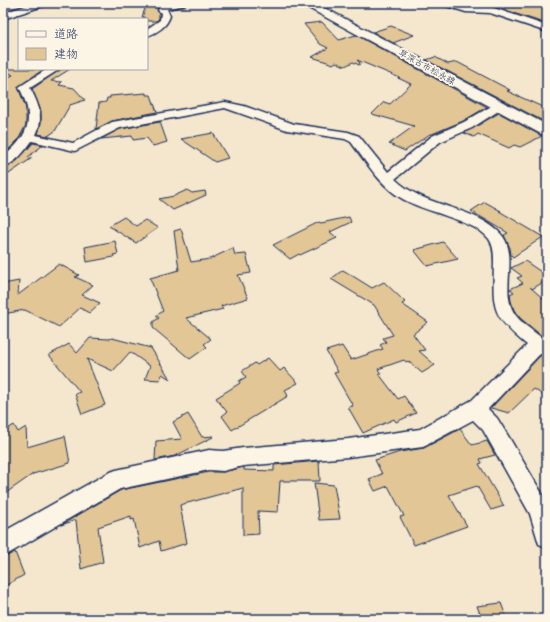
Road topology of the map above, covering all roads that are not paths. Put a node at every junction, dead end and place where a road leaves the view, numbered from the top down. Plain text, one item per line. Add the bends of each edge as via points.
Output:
1 (43, 3) edge
2 (182, 3) edge
3 (307, 3) edge
4 (446, 3) edge
5 (3, 16) edge
6 (547, 29) edge
7 (148, 32) edge
8 (53, 70) edge
9 (499, 106) junction
10 (547, 131) edge
11 (28, 137) junction
12 (3, 163) edge
13 (388, 179) junction
14 (543, 344) edge
15 (475, 409) junction
16 (547, 536) edge
17 (3, 545) edge

1 - 5 street
2 - 7 street via 164,7 164,21
3 - 9 main road, 草深古市松永線
4 - 6 street via 466,9 490,10
8 - 11 street via 24,87 32,103 35,117 34,128
9 - 10 main road, 草深古市松永線
9 - 13 street via 468,125 436,139
11 - 12 street
11 - 13 street via 75,147 129,122 225,105 238,107 285,126 355,139
13 - 14 street via 405,195 475,222 494,236 500,249 503,308 508,317
14 - 15 street via 519,362 518,367
15 - 16 street via 490,424 503,444 540,511
15 - 17 street via 423,438 223,461 209,460 116,480

